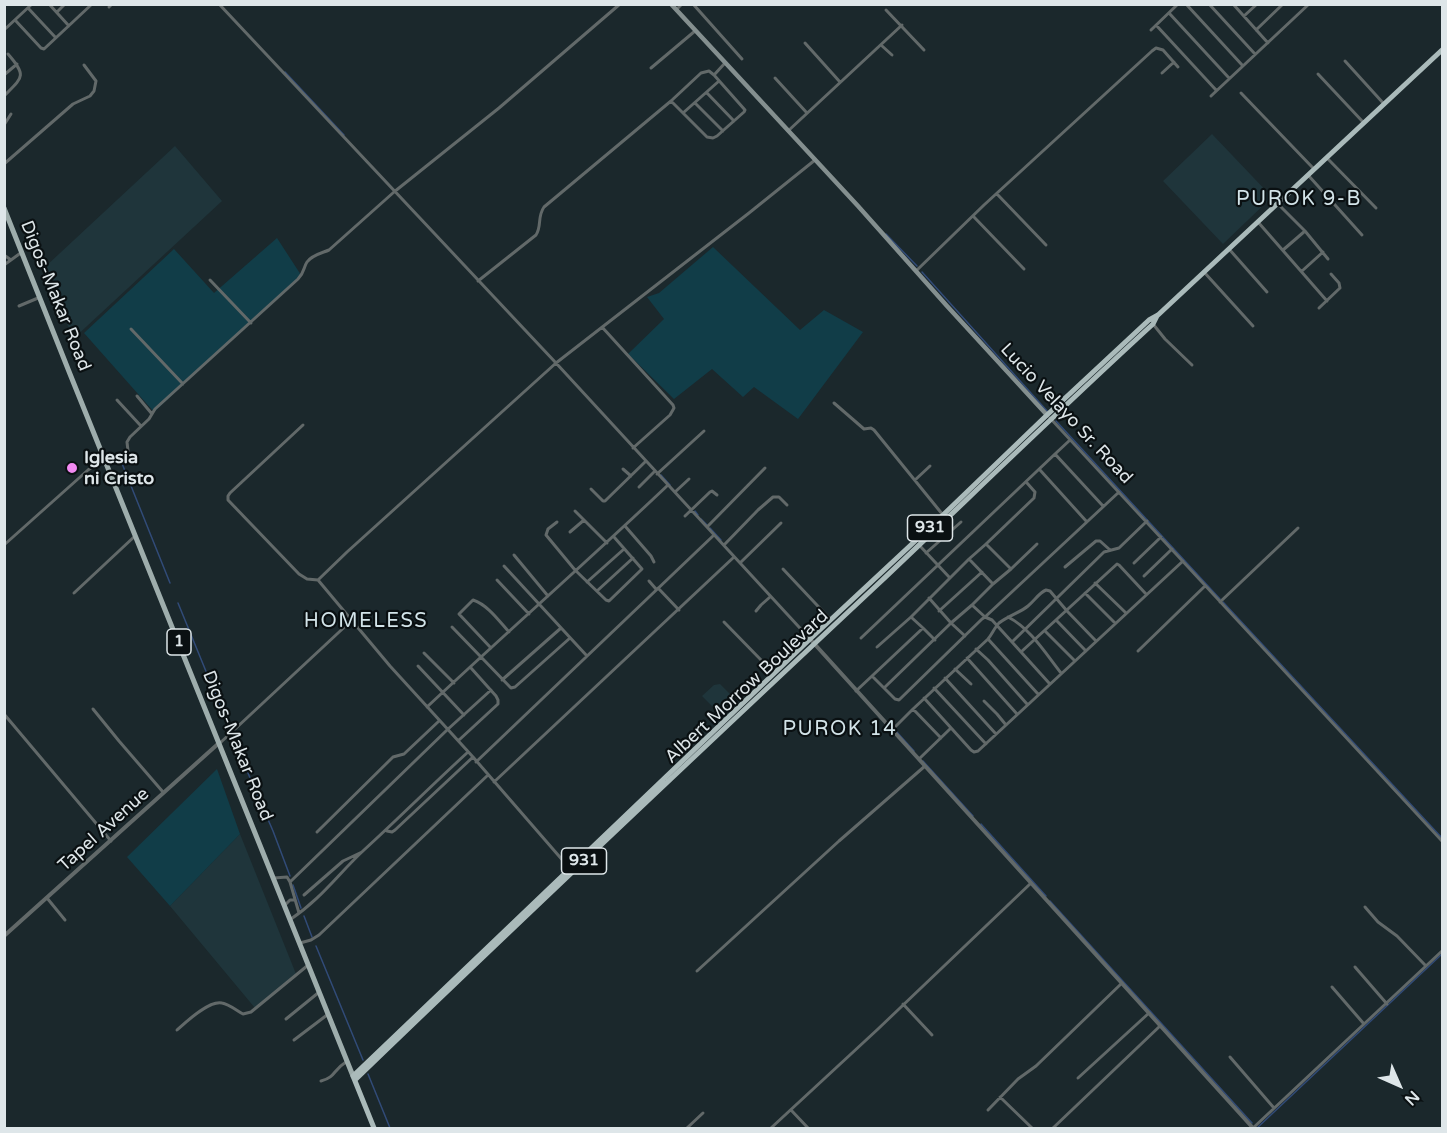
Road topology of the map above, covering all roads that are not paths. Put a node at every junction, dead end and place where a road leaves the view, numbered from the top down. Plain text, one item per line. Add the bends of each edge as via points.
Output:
1 (49, 4) edge
2 (65, 4) edge
3 (92, 4) edge
4 (219, 4) edge
5 (620, 4) edge
6 (671, 4) edge
7 (682, 4) edge
8 (693, 4) edge
9 (1178, 4) edge
10 (1186, 4) edge
11 (1209, 4) edge
12 (1233, 4) edge
13 (1257, 4) edge
14 (1283, 4) edge
15 (1309, 4) edge
16 (30, 6) edge
17 (676, 10) junction
18 (886, 10) dead end
19 (57, 12) junction
20 (1169, 13) junction
21 (1244, 16) junction
22 (15, 20) junction
23 (902, 25) junction
24 (1156, 25) junction
25 (69, 26) junction
26 (4, 30) edge
27 (1151, 30) dead end
28 (1256, 30) junction
29 (695, 31) junction
30 (56, 38) junction
31 (804, 43) dead end
32 (1268, 43) junction
33 (880, 45) junction
34 (924, 50) dead end
35 (1443, 50) edge
36 (8, 54) dead end
37 (1255, 54) junction
38 (892, 55) dead end
39 (742, 59) dead end
40 (1345, 61) dead end
41 (1174, 62) junction
42 (725, 63) junction
43 (17, 64) junction
44 (84, 65) dead end
45 (1242, 66) junction
46 (1178, 67) dead end
47 (651, 68) dead end
48 (1162, 73) dead end
49 (1318, 74) dead end
50 (4, 75) edge
51 (714, 75) junction
52 (775, 78) dead end
53 (1230, 78) junction
54 (719, 81) junction
55 (840, 82) junction
56 (1216, 91) junction
57 (707, 93) junction
58 (1241, 93) dead end
59 (4, 96) edge
60 (1210, 96) dead end
61 (671, 101) junction
62 (695, 103) junction
63 (1384, 104) junction
64 (807, 112) junction
65 (683, 113) junction
66 (11, 114) dead end
67 (734, 121) junction
68 (1365, 123) junction
69 (4, 126) edge
70 (723, 131) junction
71 (788, 131) junction
72 (1327, 158) junction
73 (815, 160) junction
74 (4, 164) edge
75 (1315, 170) junction
76 (1308, 175) junction
77 (394, 192) junction
78 (997, 194) junction
79 (1278, 204) junction
80 (4, 208) edge
81 (1376, 208) dead end
82 (973, 216) junction
83 (1258, 222) junction
84 (1305, 231) junction
85 (1362, 236) dead end
86 (1046, 245) dead end
87 (1229, 249) junction
88 (1283, 250) junction
89 (22, 251) junction
90 (1323, 252) junction
91 (4, 255) edge
92 (1328, 259) dead end
93 (11, 260) junction
94 (4, 266) edge
95 (1024, 269) dead end
96 (916, 271) junction
97 (1302, 271) junction
98 (1204, 273) junction
99 (1331, 274) dead end
100 (210, 280) dead end
101 (478, 281) junction
102 (1267, 292) dead end
103 (40, 297) junction
104 (1328, 301) junction
105 (19, 306) dead end
106 (1319, 308) dead end
107 (1158, 315) junction
108 (251, 323) junction
109 (1152, 324) junction
110 (1253, 326) dead end
111 (602, 327) junction
112 (131, 329) dead end
113 (556, 363) junction
114 (1192, 365) dead end
115 (183, 384) junction
116 (136, 396) dead end
117 (117, 400) dead end
118 (834, 403) dead end
119 (152, 414) junction
120 (1049, 417) junction
121 (303, 425) dead end
122 (141, 426) junction
123 (704, 431) dead end
124 (1070, 440) junction
125 (633, 448) junction
126 (1055, 454) junction
127 (646, 461) junction
128 (105, 462) junction
129 (930, 466) dead end
130 (765, 468) dead end
131 (623, 469) dead end
132 (1040, 470) junction
133 (656, 472) junction
134 (631, 476) junction
135 (688, 478) dead end
136 (915, 480) junction
137 (1027, 482) junction
138 (668, 485) junction
139 (639, 487) dead end
140 (591, 489) dead end
141 (675, 492) junction
142 (1119, 492) junction
143 (717, 495) dead end
144 (787, 505) dead end
145 (1103, 506) junction
146 (692, 510) junction
147 (575, 511) dead end
148 (944, 515) junction
149 (685, 516) dead end
150 (584, 520) junction
151 (1147, 521) junction
152 (557, 522) dead end
153 (961, 522) dead end
154 (1087, 522) junction
155 (781, 523) dead end
156 (625, 526) junction
157 (707, 527) junction
158 (1298, 528) dead end
159 (570, 532) dead end
160 (714, 535) junction
161 (135, 536) junction
162 (614, 537) junction
163 (1161, 537) junction
164 (607, 543) junction
165 (919, 544) junction
166 (986, 544) junction
167 (1037, 544) dead end
168 (4, 545) edge
169 (724, 545) junction
170 (625, 548) junction
171 (1172, 549) junction
172 (1110, 550) junction
173 (926, 553) junction
174 (514, 555) dead end
175 (734, 557) junction
176 (634, 558) junction
177 (969, 559) junction
178 (1183, 561) junction
179 (654, 562) dead end
180 (740, 563) junction
181 (1134, 563) dead end
182 (504, 566) dead end
183 (938, 566) junction
184 (1065, 567) dead end
185 (1011, 568) junction
186 (783, 569) dead end
187 (575, 570) junction
188 (982, 572) junction
189 (1144, 576) dead end
190 (950, 578) junction
191 (318, 580) junction
192 (497, 580) dead end
193 (649, 581) dead end
194 (587, 582) junction
195 (993, 584) junction
196 (1095, 584) junction
197 (1205, 586) junction
198 (657, 589) junction
199 (597, 591) junction
200 (74, 593) dead end
201 (1085, 593) junction
202 (1146, 594) junction
203 (548, 596) junction
204 (770, 597) junction
205 (929, 598) junction
206 (1057, 599) junction
207 (1220, 602) junction
208 (539, 605) junction
209 (972, 605) junction
210 (679, 610) junction
211 (756, 611) dead end
212 (939, 611) junction
213 (1066, 611) junction
214 (1126, 613) junction
215 (529, 614) junction
216 (911, 617) junction
217 (985, 617) junction
218 (1008, 617) junction
219 (352, 620) junction
220 (831, 620) junction
221 (1056, 620) junction
222 (724, 622) dead end
223 (951, 623) junction
224 (1115, 623) junction
225 (997, 625) junction
226 (452, 627) dead end
227 (561, 628) junction
228 (923, 628) junction
229 (1025, 629) junction
230 (1045, 631) junction
231 (509, 632) junction
232 (965, 636) junction
233 (570, 638) junction
234 (861, 638) dead end
235 (988, 639) junction
236 (935, 640) junction
237 (1034, 640) junction
238 (812, 641) junction
239 (1096, 641) junction
240 (1012, 642) junction
241 (877, 646) dead end
242 (491, 648) junction
243 (976, 649) junction
244 (1086, 651) junction
245 (1138, 651) dead end
246 (1021, 652) junction
247 (424, 653) dead end
248 (586, 656) junction
249 (482, 658) junction
250 (967, 658) junction
251 (1075, 661) junction
252 (418, 666) dead end
253 (471, 668) junction
254 (955, 669) junction
255 (1061, 673) junction
256 (772, 676) junction
257 (872, 676) junction
258 (945, 678) junction
259 (502, 680) junction
260 (454, 682) junction
261 (971, 684) dead end
262 (1049, 684) junction
263 (884, 688) junction
264 (934, 688) junction
265 (491, 690) junction
266 (856, 691) junction
267 (442, 692) junction
268 (1038, 694) junction
269 (924, 698) junction
270 (984, 701) dead end
271 (1027, 704) junction
272 (427, 707) junction
273 (93, 709) dead end
274 (913, 709) junction
275 (5, 714) edge
276 (1017, 714) junction
277 (464, 715) junction
278 (439, 721) junction
279 (1006, 725) junction
280 (951, 728) junction
281 (447, 729) junction
282 (892, 729) junction
283 (996, 735) junction
284 (940, 738) junction
285 (458, 741) junction
286 (220, 743) junction
287 (986, 744) junction
288 (468, 752) junction
289 (473, 758) junction
290 (919, 759) junction
291 (476, 762) junction
292 (925, 765) junction
293 (488, 775) junction
294 (494, 782) junction
295 (164, 794) junction
296 (386, 831) junction
297 (317, 832) dead end
298 (111, 841) junction
299 (1443, 842) edge
300 (363, 851) junction
301 (343, 861) junction
302 (350, 866) junction
303 (572, 868) junction
304 (274, 878) junction
305 (290, 882) junction
306 (1030, 884) junction
307 (304, 895) dead end
308 (47, 898) junction
309 (295, 900) junction
310 (285, 905) junction
311 (1365, 907) dead end
312 (299, 913) junction
313 (291, 919) junction
314 (65, 920) dead end
315 (4, 936) edge
316 (300, 943) junction
317 (1443, 951) edge
318 (309, 964) junction
319 (1426, 966) junction
320 (1355, 967) dead end
321 (697, 971) dead end
322 (1122, 983) junction
323 (1332, 987) dead end
324 (320, 992) junction
325 (903, 1004) junction
326 (1387, 1004) junction
327 (1149, 1013) junction
328 (328, 1014) junction
329 (286, 1019) dead end
330 (1365, 1025) junction
331 (1160, 1026) junction
332 (177, 1030) dead end
333 (932, 1035) dead end
334 (294, 1040) dead end
335 (1230, 1057) dead end
336 (347, 1061) junction
337 (354, 1078) junction
338 (1078, 1078) dead end
339 (321, 1081) dead end
340 (1000, 1097) junction
341 (1274, 1108) junction
342 (791, 1110) junction
343 (988, 1110) dead end
344 (703, 1113) dead end
345 (374, 1128) edge
346 (687, 1128) edge
347 (771, 1128) edge
348 (808, 1128) edge
349 (1032, 1128) edge
350 (1053, 1128) edge
351 (1253, 1128) edge

1 - 19 street
2 - 19 street
3 - 25 street
4 - 77 street
5 - 77 street
6 - 17 main road, Lucio Velayo Sr. Road
7 - 17 street
8 - 39 street
9 - 20 street
10 - 45 street
11 - 37 street
12 - 21 street
13 - 21 street
14 - 28 street
15 - 32 street
16 - 22 street
16 - 30 street
17 - 29 main road, Lucio Velayo Sr. Road
18 - 23 street
19 - 25 street
20 - 24 street
20 - 53 street
21 - 28 street
22 - 26 street
22 - 30 street via 42,49
23 - 33 street
23 - 34 street
24 - 27 street
24 - 56 street
25 - 30 street
28 - 32 street
29 - 42 main road, Lucio Velayo Sr. Road
29 - 47 street
31 - 55 street
32 - 37 street
33 - 38 street
33 - 55 street
35 - 63 highway, Albert Morrow Boulevard / 931
36 - 43 street
37 - 45 street
40 - 63 street
41 - 46 street
41 - 48 street
41 - 78 street via 1156,48
42 - 51 street
42 - 71 main road, Lucio Velayo Sr. Road
43 - 50 street
43 - 59 street via 21,78
44 - 74 street via 96,81 92,94 73,104
45 - 53 street
49 - 68 street
51 - 54 street
51 - 61 street via 709,71 701,73
52 - 64 street
53 - 56 street
54 - 57 street
54 - 67 street via 745,110
55 - 64 street
56 - 60 street
57 - 62 street
57 - 67 street
58 - 75 street
61 - 65 street
61 - 101 street via 544,207 536,235
62 - 65 street
62 - 70 street
63 - 68 highway, Albert Morrow Boulevard / 931
64 - 71 street
65 - 70 street via 707,137 713,138
66 - 69 street
67 - 70 street
68 - 72 highway, Albert Morrow Boulevard / 931
71 - 73 main road, Lucio Velayo Sr. Road
72 - 75 highway, Albert Morrow Boulevard / 931
72 - 81 street
73 - 96 main road, Lucio Velayo Sr. Road
73 - 111 street
75 - 76 highway, Albert Morrow Boulevard / 931
76 - 79 highway, Albert Morrow Boulevard / 931
76 - 85 street
77 - 101 street
77 - 108 street via 329,250 308,261 303,274
78 - 82 street
78 - 86 street
79 - 83 highway, Albert Morrow Boulevard / 931
79 - 84 street
80 - 89 main road, Digos-Makar Road / 1
82 - 95 street
82 - 96 street
83 - 87 highway, Albert Morrow Boulevard / 931
83 - 88 street
84 - 88 street
84 - 90 street
87 - 98 highway, Albert Morrow Boulevard / 931
87 - 102 street
88 - 97 street
89 - 93 street
89 - 103 main road, Digos-Makar Road / 1
90 - 92 street
90 - 97 street
91 - 93 street
93 - 94 street
96 - 120 main road, Lucio Velayo Sr. Road
97 - 104 street
98 - 107 highway, Albert Morrow Boulevard / 931
98 - 110 street
99 - 104 street via 1341,287
100 - 108 street
101 - 113 street
103 - 105 street
103 - 128 main road, Digos-Makar Road / 1
104 - 106 street
107 - 109 highway, Albert Morrow Boulevard / 931
107 - 120 highway, Albert Morrow Boulevard / 931
108 - 115 street
109 - 114 street
109 - 120 highway, Albert Morrow Boulevard / 931
111 - 113 street
111 - 125 street via 674,408
112 - 115 street
113 - 125 street
113 - 191 street
115 - 119 street
116 - 119 street
117 - 122 street
118 - 136 street via 864,429 874,430
119 - 122 street
120 - 124 street, Lucio Velayo Sr. Road
120 - 148 highway, Albert Morrow Boulevard / 931
120 - 165 highway, Albert Morrow Boulevard / 931
121 - 191 street via 227,498 299,574
122 - 128 street via 128,440 128,451
123 - 133 street
124 - 126 street
124 - 142 street, Lucio Velayo Sr. Road
125 - 127 street
126 - 132 street
126 - 145 street
127 - 133 street
127 - 134 street
128 - 161 main road, Digos-Makar Road / 1
128 - 168 street via 88,470
129 - 136 street
130 - 157 street
131 - 134 street
132 - 137 street
132 - 154 street
133 - 138 street
133 - 139 street
134 - 140 street via 605,501
135 - 141 street
136 - 148 street
137 - 166 street via 1035,492 1034,498
137 - 183 street
138 - 141 street
138 - 156 street
141 - 146 street
142 - 145 street
142 - 151 street, Lucio Velayo Sr. Road
143 - 146 street via 710,492
144 - 169 street via 773,497
145 - 154 street
146 - 149 street
146 - 157 street
147 - 150 street
148 - 220 highway, Albert Morrow Boulevard / 931
150 - 159 street
150 - 164 street
151 - 163 street, Lucio Velayo Sr. Road
151 - 172 street via 1119,548
152 - 187 street via 546,535
153 - 173 street
154 - 217 street
155 - 180 street
156 - 162 street
156 - 179 street
157 - 160 street
158 - 207 street
160 - 169 street
160 - 198 street
161 - 200 street
161 - 286 main road, Digos-Makar Road / 1
162 - 164 street
162 - 170 street
163 - 171 street, Lucio Velayo Sr. Road
163 - 181 street
164 - 187 street
165 - 173 street
165 - 238 highway, Albert Morrow Boulevard / 931
166 - 177 street
166 - 185 street
167 - 185 street
169 - 175 street
170 - 176 street
170 - 194 street
171 - 178 street, Lucio Velayo Sr. Road
171 - 189 street
172 - 184 street via 1100,540 1096,541
172 - 206 street
173 - 183 street
174 - 203 street
175 - 180 street
175 - 210 street
176 - 199 street
176 - 199 street via 642,569 626,586 609,601
177 - 188 street
177 - 190 street
178 - 197 street, Lucio Velayo Sr. Road
178 - 202 street
180 - 204 street
182 - 208 street
183 - 190 street
183 - 234 street
185 - 195 street
186 - 220 street
187 - 194 street
187 - 203 street
188 - 195 street
188 - 212 street
190 - 205 street
191 - 219 street
192 - 215 street
193 - 198 street
194 - 199 street
195 - 209 street
196 - 201 street
196 - 202 street via 1118,564
196 - 214 street
197 - 207 street, Lucio Velayo Sr. Road
197 - 245 street
198 - 210 street
198 - 248 street
201 - 213 street
201 - 224 street
202 - 214 street
203 - 208 street
204 - 211 street
204 - 238 street
205 - 212 street
205 - 216 street
206 - 213 street
206 - 218 street via 1044,590 1026,608
206 - 229 street
207 - 299 street, Lucio Velayo Sr. Road
208 - 215 street
208 - 227 street
209 - 217 street
209 - 223 street
210 - 294 street
212 - 223 street
213 - 221 street
213 - 239 street
214 - 224 street
215 - 231 street
216 - 228 street
216 - 241 street
217 - 225 street
217 - 232 street
218 - 225 street
218 - 229 street
219 - 272 street
219 - 286 street
220 - 238 highway, Albert Morrow Boulevard / 931
221 - 230 street
221 - 244 street
222 - 256 street
223 - 232 street
223 - 236 street
224 - 239 street
225 - 235 street
225 - 240 street
226 - 249 street
227 - 233 street
227 - 259 street
228 - 236 street
228 - 257 street
229 - 237 street
229 - 240 street
230 - 237 street
230 - 251 street
231 - 242 street
231 - 242 street via 473,600 459,614
232 - 263 street via 899,700
233 - 248 street
233 - 259 street via 513,688
235 - 243 street
235 - 268 street
236 - 263 street
237 - 246 street
237 - 255 street
238 - 256 highway, Albert Morrow Boulevard / 931
238 - 266 street
238 - 303 highway, Albert Morrow Boulevard / 931
239 - 244 street
240 - 246 street
242 - 249 street
243 - 250 street
243 - 271 street
244 - 251 street
246 - 262 street
247 - 260 street
248 - 291 street
249 - 253 street
249 - 259 street
250 - 254 street
250 - 276 street
251 - 255 street
252 - 267 street
253 - 260 street
253 - 265 street
254 - 258 street
254 - 261 street
255 - 262 street
256 - 303 highway, Albert Morrow Boulevard / 931
257 - 263 street
257 - 266 street
258 - 264 street
258 - 283 street
260 - 267 street
262 - 268 street
264 - 269 street
264 - 287 street
265 - 277 street
265 - 285 street via 498,704
266 - 282 street
267 - 272 street
267 - 277 street
268 - 271 street
269 - 274 street
269 - 280 street
270 - 279 street
271 - 276 street
272 - 278 street
273 - 295 street
274 - 282 street
274 - 284 street
275 - 298 street
276 - 279 street
277 - 281 street
278 - 281 street
278 - 297 street via 404,754 393,757
279 - 283 street
280 - 284 street
280 - 287 street via 974,752
281 - 285 street
281 - 305 street
282 - 290 street
283 - 287 street
284 - 290 street
285 - 288 street
286 - 295 street, Tapel Avenue
286 - 304 main road, Digos-Makar Road / 1
288 - 289 street
288 - 296 street
289 - 291 street
289 - 296 street via 395,830
290 - 292 street
291 - 293 street
292 - 306 street
292 - 321 street
293 - 294 street
293 - 316 street via 320,935
294 - 303 street
295 - 298 street, Tapel Avenue
296 - 300 street
298 - 308 street, Tapel Avenue
300 - 301 street
300 - 302 street
301 - 302 street
301 - 307 street
302 - 312 street
303 - 337 highway, Albert Morrow Boulevard / 931
304 - 305 street via 287,877
304 - 310 main road, Digos-Makar Road / 1
305 - 309 street
306 - 322 street
306 - 325 street
308 - 314 street
308 - 315 street, Tapel Avenue
309 - 310 street
309 - 312 street
310 - 313 main road, Digos-Makar Road / 1
311 - 319 street
312 - 313 street
313 - 316 main road, Digos-Makar Road / 1
316 - 318 main road, Digos-Makar Road / 1
317 - 319 street
318 - 324 main road, Digos-Makar Road / 1
318 - 332 street via 251,1012 243,1014 224,1003 216,1003
319 - 326 street
320 - 326 street
322 - 327 street
322 - 340 street
323 - 330 street
324 - 328 main road, Digos-Makar Road / 1
324 - 329 street
325 - 333 street
325 - 342 street
326 - 330 street
327 - 331 street
327 - 338 street
328 - 334 street
328 - 336 main road, Digos-Makar Road / 1
330 - 341 street
331 - 350 street
331 - 351 street
335 - 341 street
336 - 337 main road, Digos-Makar Road / 1
336 - 339 street via 331,1078
337 - 345 highway, Digos-Makar Road / 1
340 - 343 street
340 - 349 street
341 - 351 street
342 - 347 street
342 - 348 street
344 - 346 street

